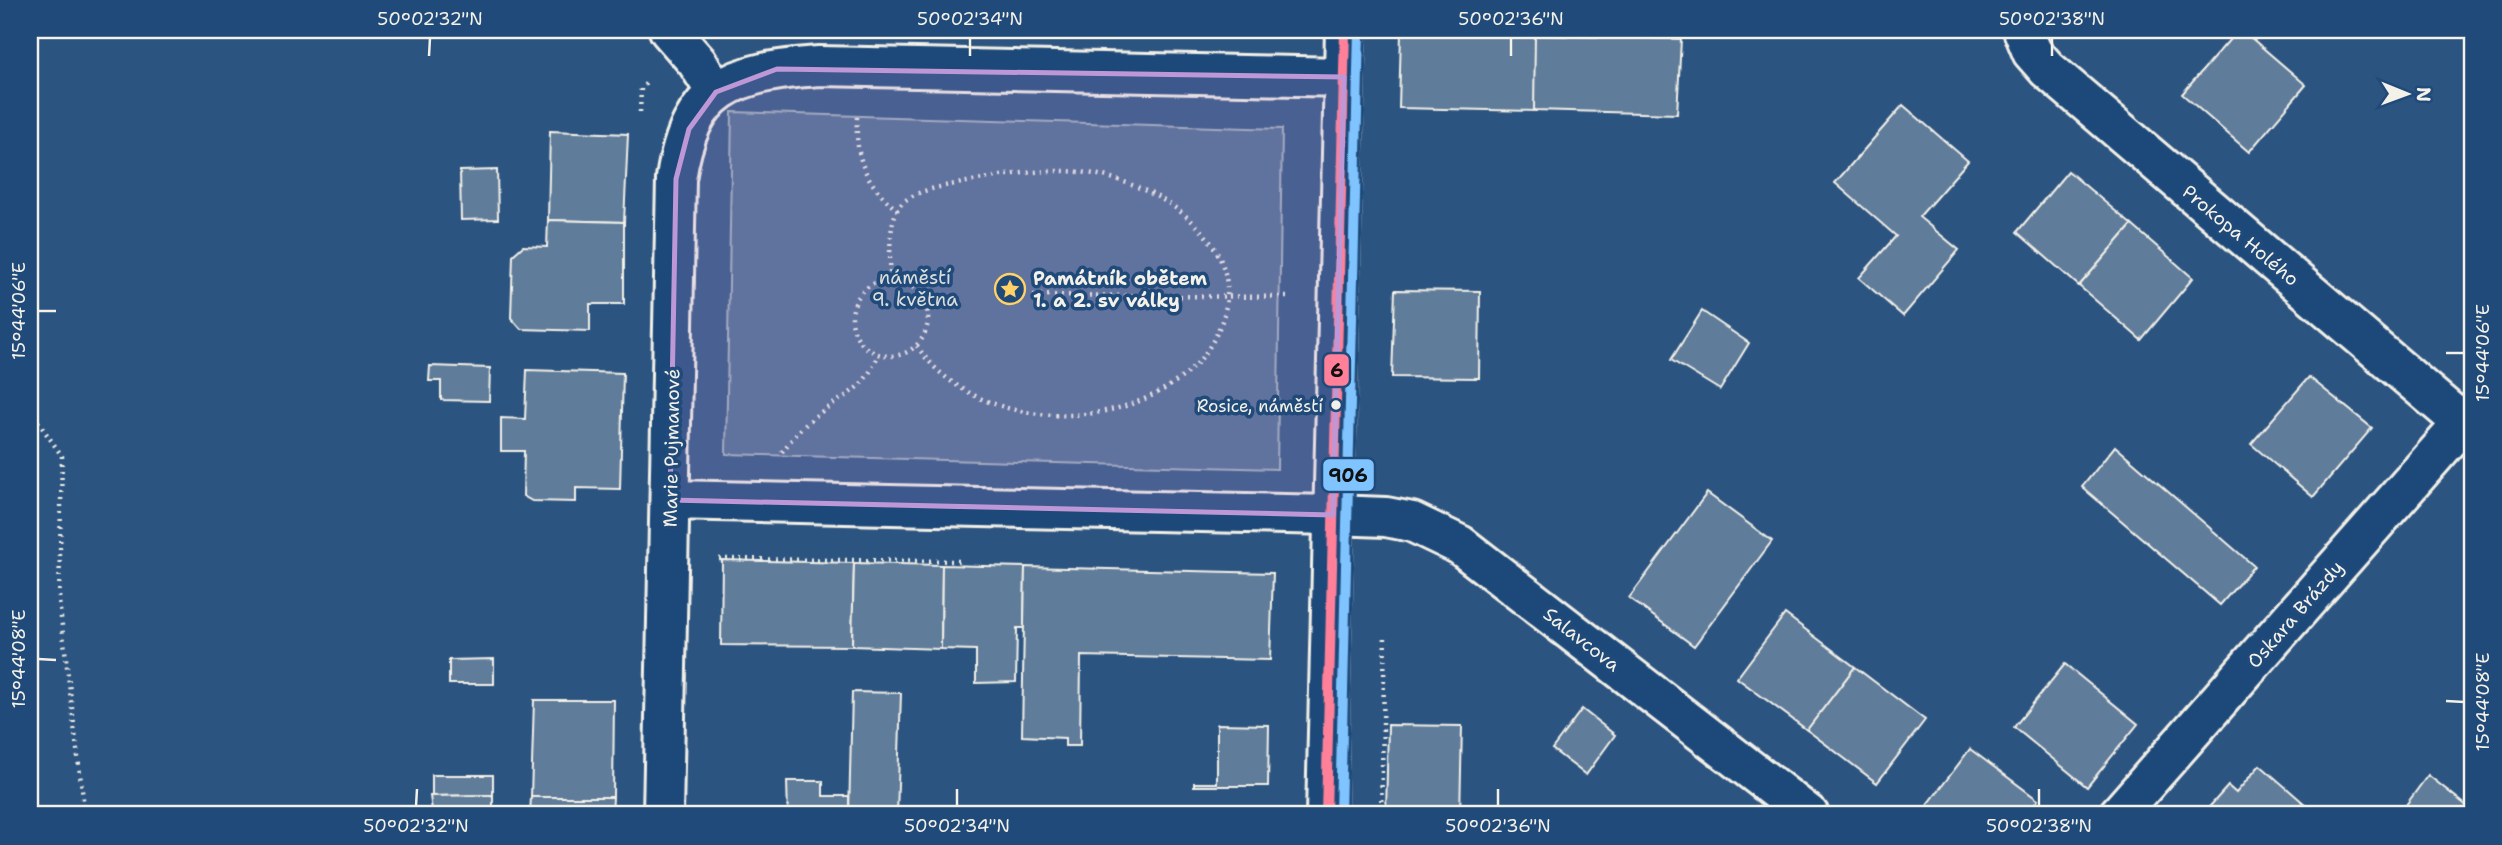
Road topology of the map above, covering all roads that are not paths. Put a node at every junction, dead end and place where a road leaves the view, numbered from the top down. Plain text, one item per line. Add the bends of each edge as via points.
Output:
1 (669, 30) edge
2 (1345, 30) edge
3 (2022, 30) edge
4 (1344, 77) junction
5 (716, 92) junction
6 (2469, 423) edge
7 (670, 500) junction
8 (1333, 515) junction
9 (663, 815) edge
10 (1326, 815) edge
11 (1809, 815) edge
12 (2118, 815) edge

1 - 5 street
2 - 4 street
3 - 6 street, Prokopa Holého via 2047,69
4 - 5 street via 819,66 752,74
4 - 8 street
5 - 7 street, Marie Pujmanové via 689,129 676,179
6 - 12 street, Oskara Brázdy
7 - 8 street
7 - 9 street, Marie Pujmanové
8 - 10 street
8 - 11 street, Salavcova via 1412,522 1460,545

